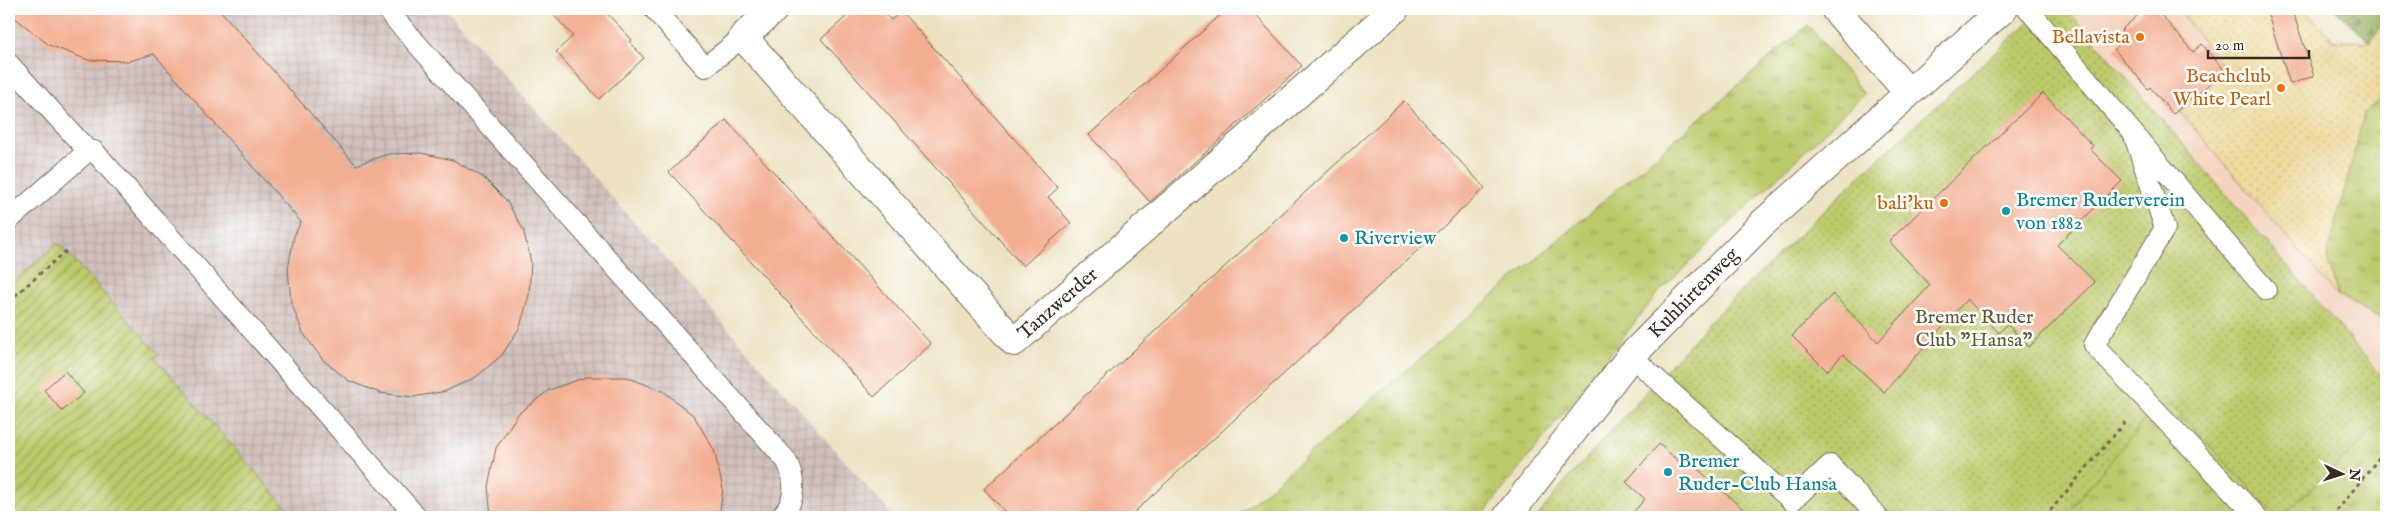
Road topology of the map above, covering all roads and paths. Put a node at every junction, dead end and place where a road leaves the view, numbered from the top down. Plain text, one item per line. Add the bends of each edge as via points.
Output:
1 (386, 9) edge
2 (654, 9) edge
3 (774, 9) edge
4 (1395, 9) edge
5 (1835, 9) edge
6 (2003, 9) edge
7 (2028, 9) edge
8 (743, 37) junction
9 (9, 64) edge
10 (1908, 92) junction
11 (2133, 133) junction
12 (88, 151) junction
13 (9, 220) edge
14 (66, 251) dead end
15 (2266, 290) dead end
16 (9, 301) edge
17 (1631, 356) junction
18 (2144, 398) junction
19 (2386, 449) edge
20 (417, 517) edge
21 (780, 517) edge
22 (1507, 517) edge
23 (1878, 517) edge
24 (2045, 517) edge
25 (2257, 517) edge
26 (2332, 517) edge

1 - 21 lane via 786,460 793,473 793,497 789,510
2 - 8 lane via 705,67
3 - 8 street
4 - 8 street, Tanzwerder via 1014,342
5 - 10 street
6 - 10 street, Kuhhirtenweg
7 - 11 lane
9 - 12 lane
10 - 17 street, Kuhhirtenweg via 1763,223
11 - 15 lane
11 - 18 lane via 2165,228 2094,345
12 - 13 lane
12 - 20 lane via 94,151
14 - 16 path
17 - 22 street, Kuhhirtenweg
17 - 23 lane via 1792,501 1830,465
18 - 24 path
18 - 25 lane
19 - 26 path

